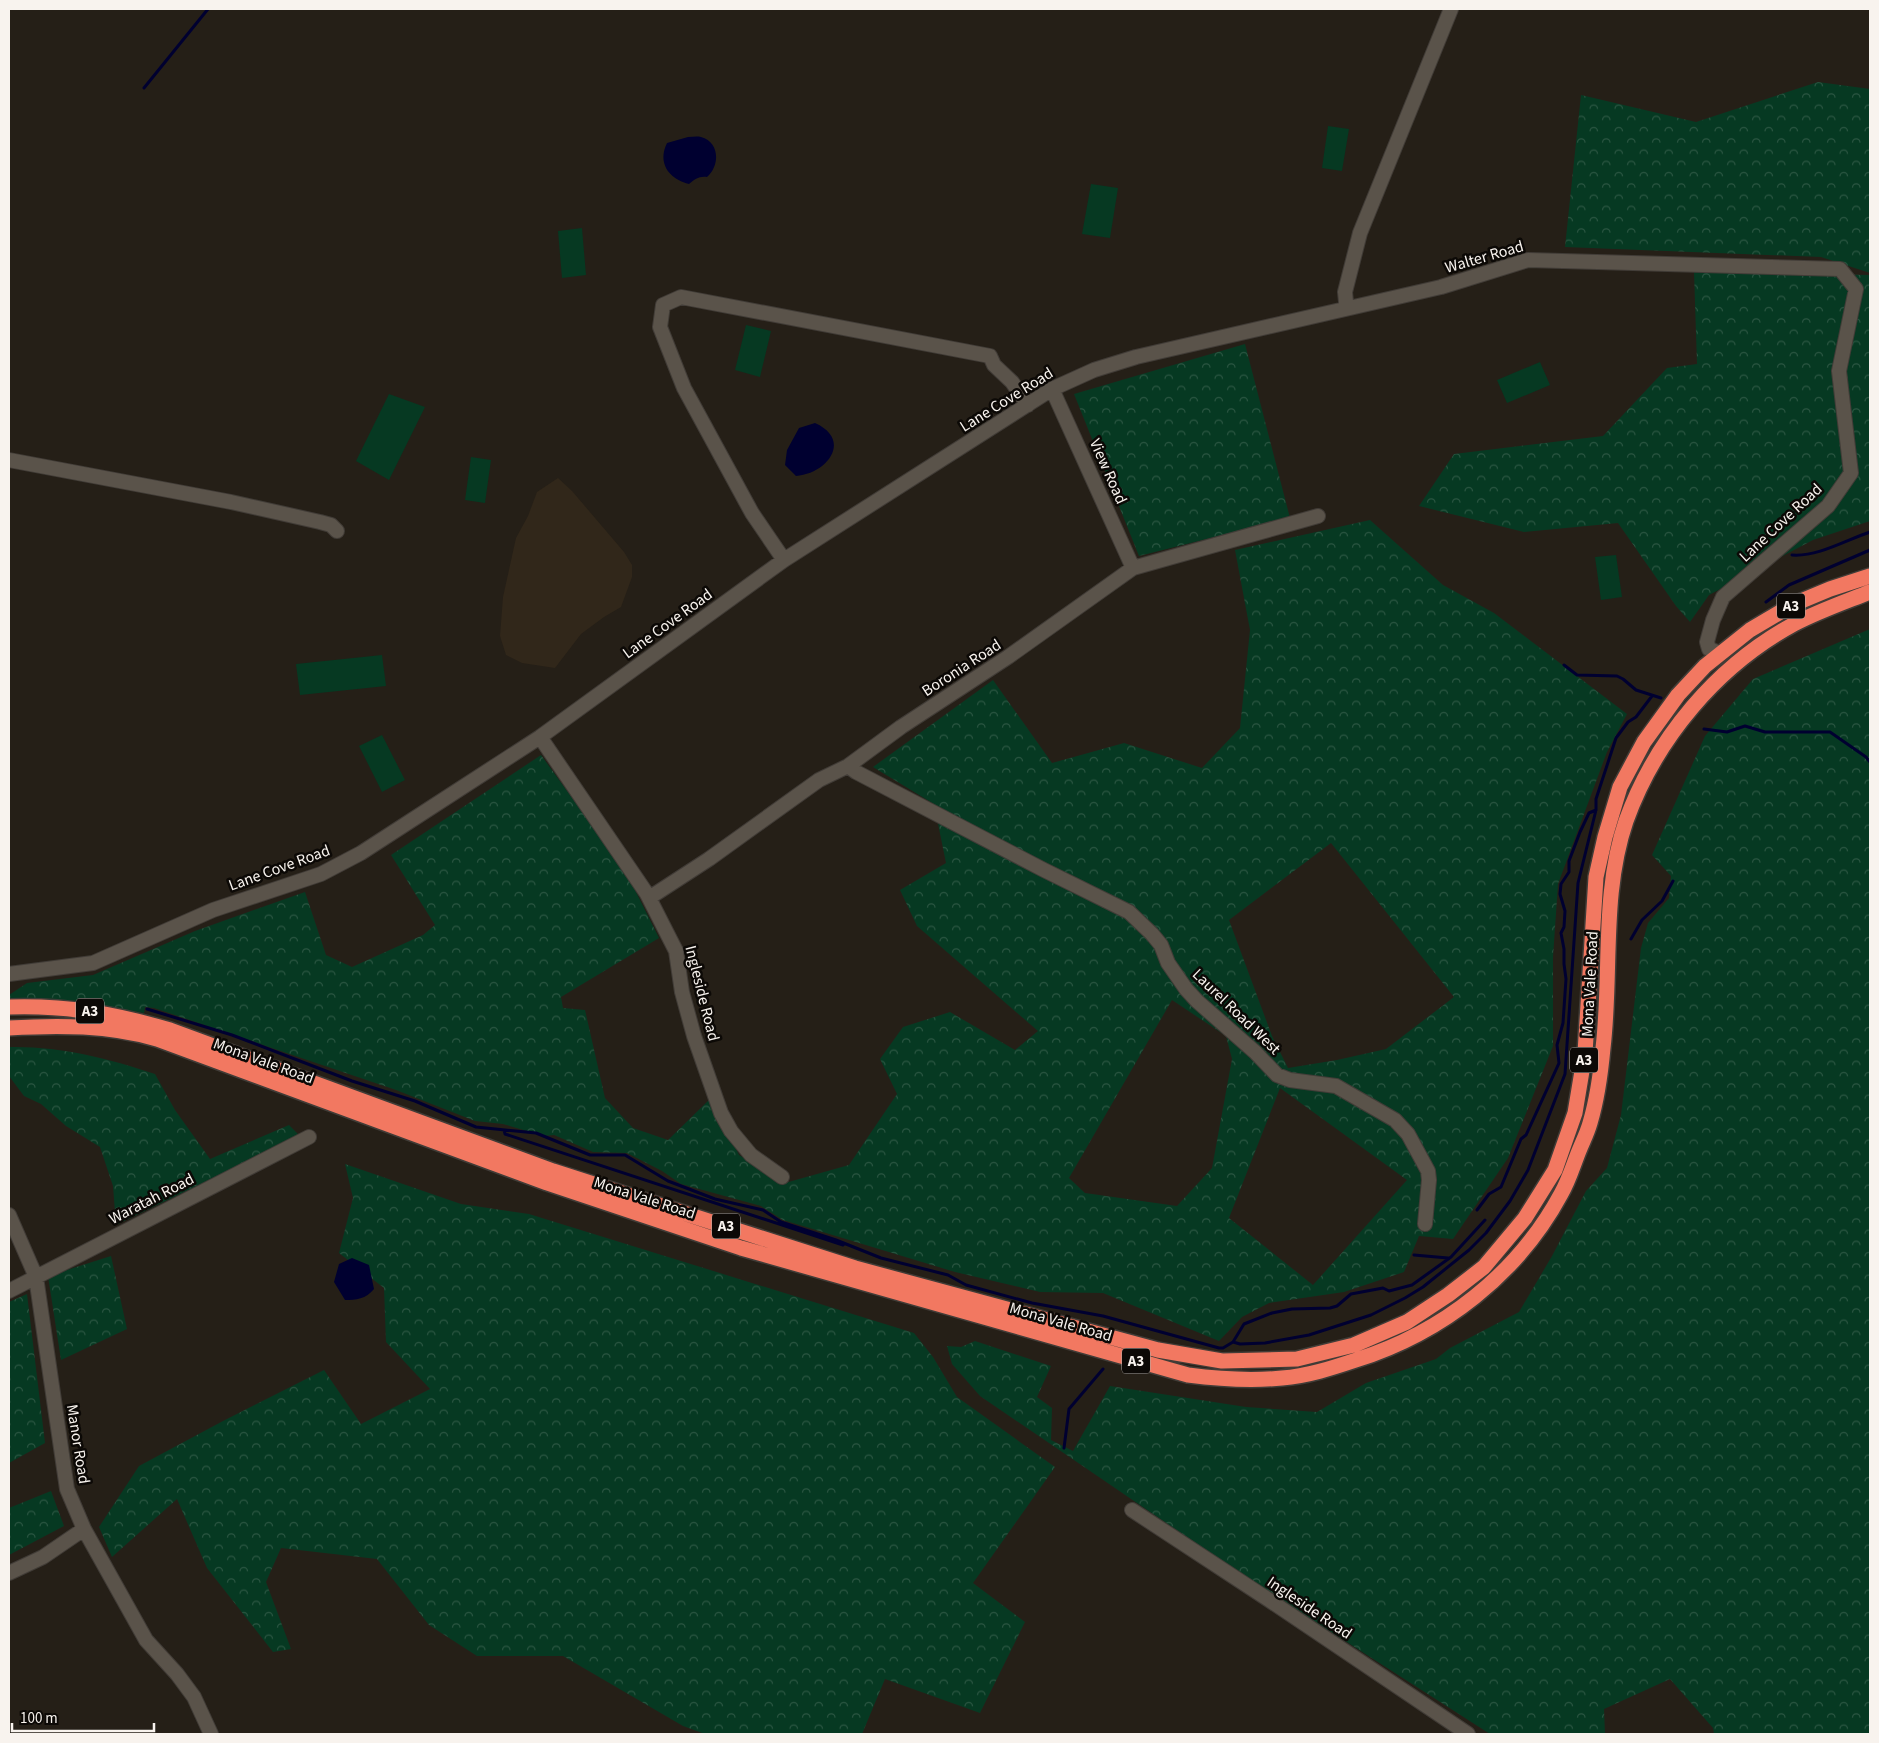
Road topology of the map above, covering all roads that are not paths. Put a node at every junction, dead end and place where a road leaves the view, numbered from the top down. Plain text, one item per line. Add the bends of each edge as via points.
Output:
1 (1451, 9) edge
2 (1348, 307) junction
3 (1838, 372) joint
4 (1052, 389) junction
5 (1028, 405) junction
6 (9, 460) edge
7 (1318, 516) dead end
8 (338, 531) dead end
9 (784, 560) junction
10 (1133, 568) junction
11 (1870, 576) edge
12 (1870, 592) edge
13 (1720, 653) junction
14 (540, 737) junction
15 (848, 766) junction
16 (649, 898) junction
17 (9, 974) edge
18 (9, 1007) edge
19 (9, 1028) edge
20 (309, 1137) dead end
21 (782, 1177) dead end
22 (9, 1215) edge
23 (1425, 1224) dead end
24 (36, 1277) junction
25 (9, 1291) edge
26 (1132, 1510) dead end
27 (84, 1529) junction
28 (9, 1573) edge
29 (211, 1734) edge
30 (1468, 1734) edge

1 - 2 street via 1360,233 1345,292
2 - 3 street, Walter Road via 1441,286 1528,260 1840,269 1856,289
2 - 4 street, Lane Cove Road via 1136,357 1094,370
3 - 13 street, Lane Cove Road via 1851,473 1828,506 1723,596 1706,642 1709,649
4 - 5 street, Lane Cove Road
4 - 10 street, View Road
5 - 9 street, Lane Cove Road
5 - 9 street via 1012,382 994,366 990,356 681,297 663,305 660,327 684,388 752,513
6 - 8 street via 302,518 328,524
7 - 10 street, Boronia Road
9 - 14 street, Lane Cove Road
10 - 15 street, Boronia Road
11 - 13 highway, Mona Vale Road / A3 via 1794,604 1750,630
12 - 19 highway, Mona Vale Road / A3 via 1792,625 1736,663 1680,722 1644,779 1626,822 1617,855 1603,1048 1590,1124 1562,1194 1538,1230 1514,1262 1432,1327 1384,1351 1319,1372 1249,1379 1188,1375 741,1248 547,1183 157,1039 98,1028
13 - 18 highway, Mona Vale Road / A3 via 1678,695 1644,742 1620,786 1596,877 1585,1053 1575,1113 1555,1170 1525,1218 1484,1267 1448,1295 1407,1322 1372,1337 1297,1359 1222,1361 1158,1350 855,1268 553,1171 170,1030 106,1013
14 - 16 street, Ingleside Road
14 - 17 street, Lane Cove Road via 361,853 321,874 214,910 93,963
15 - 16 street, Boronia Road via 820,780
15 - 23 street, Laurel Road West via 1129,912 1161,945 1168,963 1191,995 1237,1034 1277,1075 1290,1080 1336,1086 1395,1120 1408,1134 1428,1172
16 - 21 street, Ingleside Road via 676,951 682,992 694,1036 721,1114 751,1155
20 - 24 street, Waratah Road
22 - 24 street, Manor Road
24 - 25 street, Waratah Road
24 - 27 street, Manor Road via 66,1489
26 - 30 street, Ingleside Road
27 - 28 street via 43,1557
27 - 29 street, Manor Road via 146,1640 194,1697

